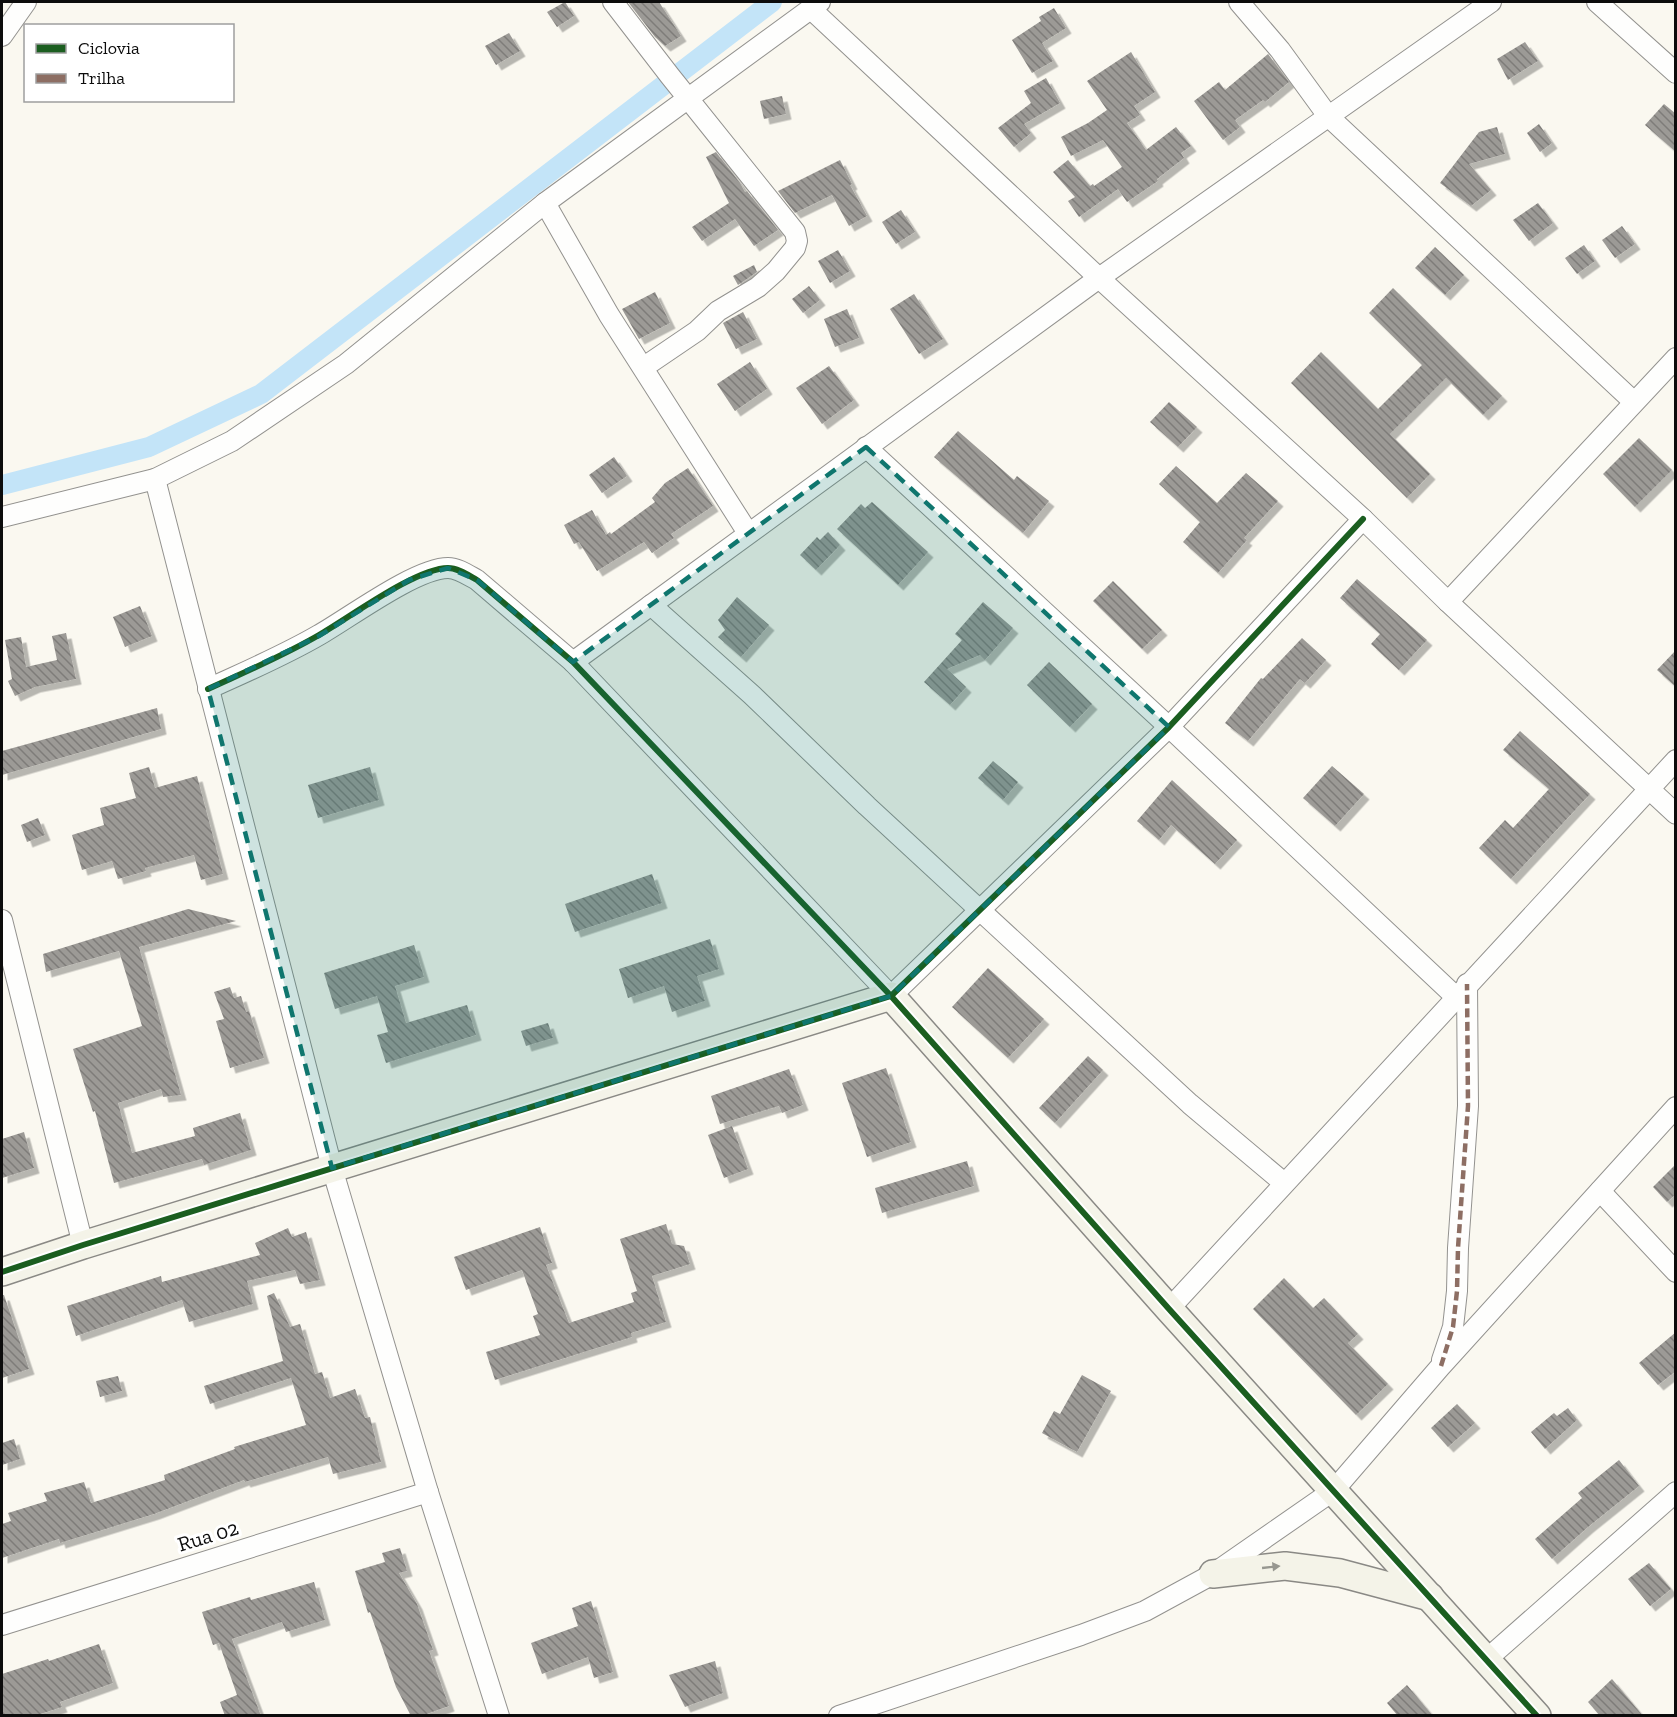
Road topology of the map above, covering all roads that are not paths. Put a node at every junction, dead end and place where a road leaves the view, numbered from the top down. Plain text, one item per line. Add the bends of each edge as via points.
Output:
1 (26, 2) edge
2 (613, 2) edge
3 (1239, 2) edge
4 (1491, 2) edge
5 (1597, 2) edge
6 (816, 5) edge
7 (2, 36) edge
8 (1676, 73) edge
9 (689, 98) junction
10 (1328, 116) junction
11 (545, 203) junction
12 (1099, 278) junction
13 (1676, 358) edge
14 (644, 367) junction
15 (1634, 402) junction
16 (866, 447) junction
17 (155, 478) junction
18 (2, 517) edge
19 (1363, 519) junction
20 (748, 533) junction
21 (1448, 602) junction
22 (651, 604) junction
23 (573, 662) junction
24 (208, 690) junction
25 (1169, 727) junction
26 (1676, 760) edge
27 (1648, 789) junction
28 (1676, 814) edge
29 (979, 910) junction
30 (2, 920) edge
31 (1461, 990) junction
32 (891, 996) junction
33 (1676, 1107) edge
34 (332, 1168) junction
35 (1284, 1183) junction
36 (1600, 1191) junction
37 (83, 1245) junction
38 (2, 1272) edge
39 (1676, 1272) edge
40 (1169, 1309) junction
41 (1441, 1366) junction
42 (1334, 1490) junction
43 (428, 1492) junction
44 (1676, 1492) edge
45 (1213, 1574) junction
46 (1430, 1597) junction
47 (2, 1625) edge
48 (1487, 1659) junction
49 (499, 1716) edge
50 (839, 1716) edge
51 (1537, 1716) edge

1 - 7 street
2 - 9 street
3 - 10 street
4 - 10 street
5 - 8 street
6 - 9 street
6 - 12 street
9 - 11 street
9 - 14 street via 795,232 797,241 786,259 758,287 718,311 697,331
10 - 12 street
10 - 15 street
11 - 14 street via 609,315
11 - 17 street via 346,364 232,441
12 - 16 street
12 - 19 street
13 - 15 street
14 - 20 street
15 - 21 street
16 - 20 street
16 - 25 street
17 - 18 street
17 - 24 street
19 - 21 street
19 - 25 street
20 - 22 street
21 - 27 street
22 - 23 street
22 - 29 street
23 - 24 street via 477,580 447,568 409,580 319,636
23 - 32 street
24 - 34 street
25 - 29 street
25 - 31 street
26 - 27 street
27 - 28 street
27 - 31 street
29 - 32 street
29 - 35 street via 1190,1104
30 - 37 street
31 - 35 street
31 - 41 street via 1468,1106 1457,1291 1453,1327
32 - 34 street
32 - 40 street
33 - 36 street
34 - 37 street
34 - 43 street
35 - 40 street
36 - 39 street
36 - 41 street
37 - 38 street
40 - 42 street
41 - 42 street
42 - 45 street
42 - 46 street
43 - 47 street, Rua 02
43 - 49 street
44 - 48 street
45 -> 46 street via 1285,1566 1340,1573
45 - 50 street via 1145,1611
46 - 48 street
48 - 51 street

